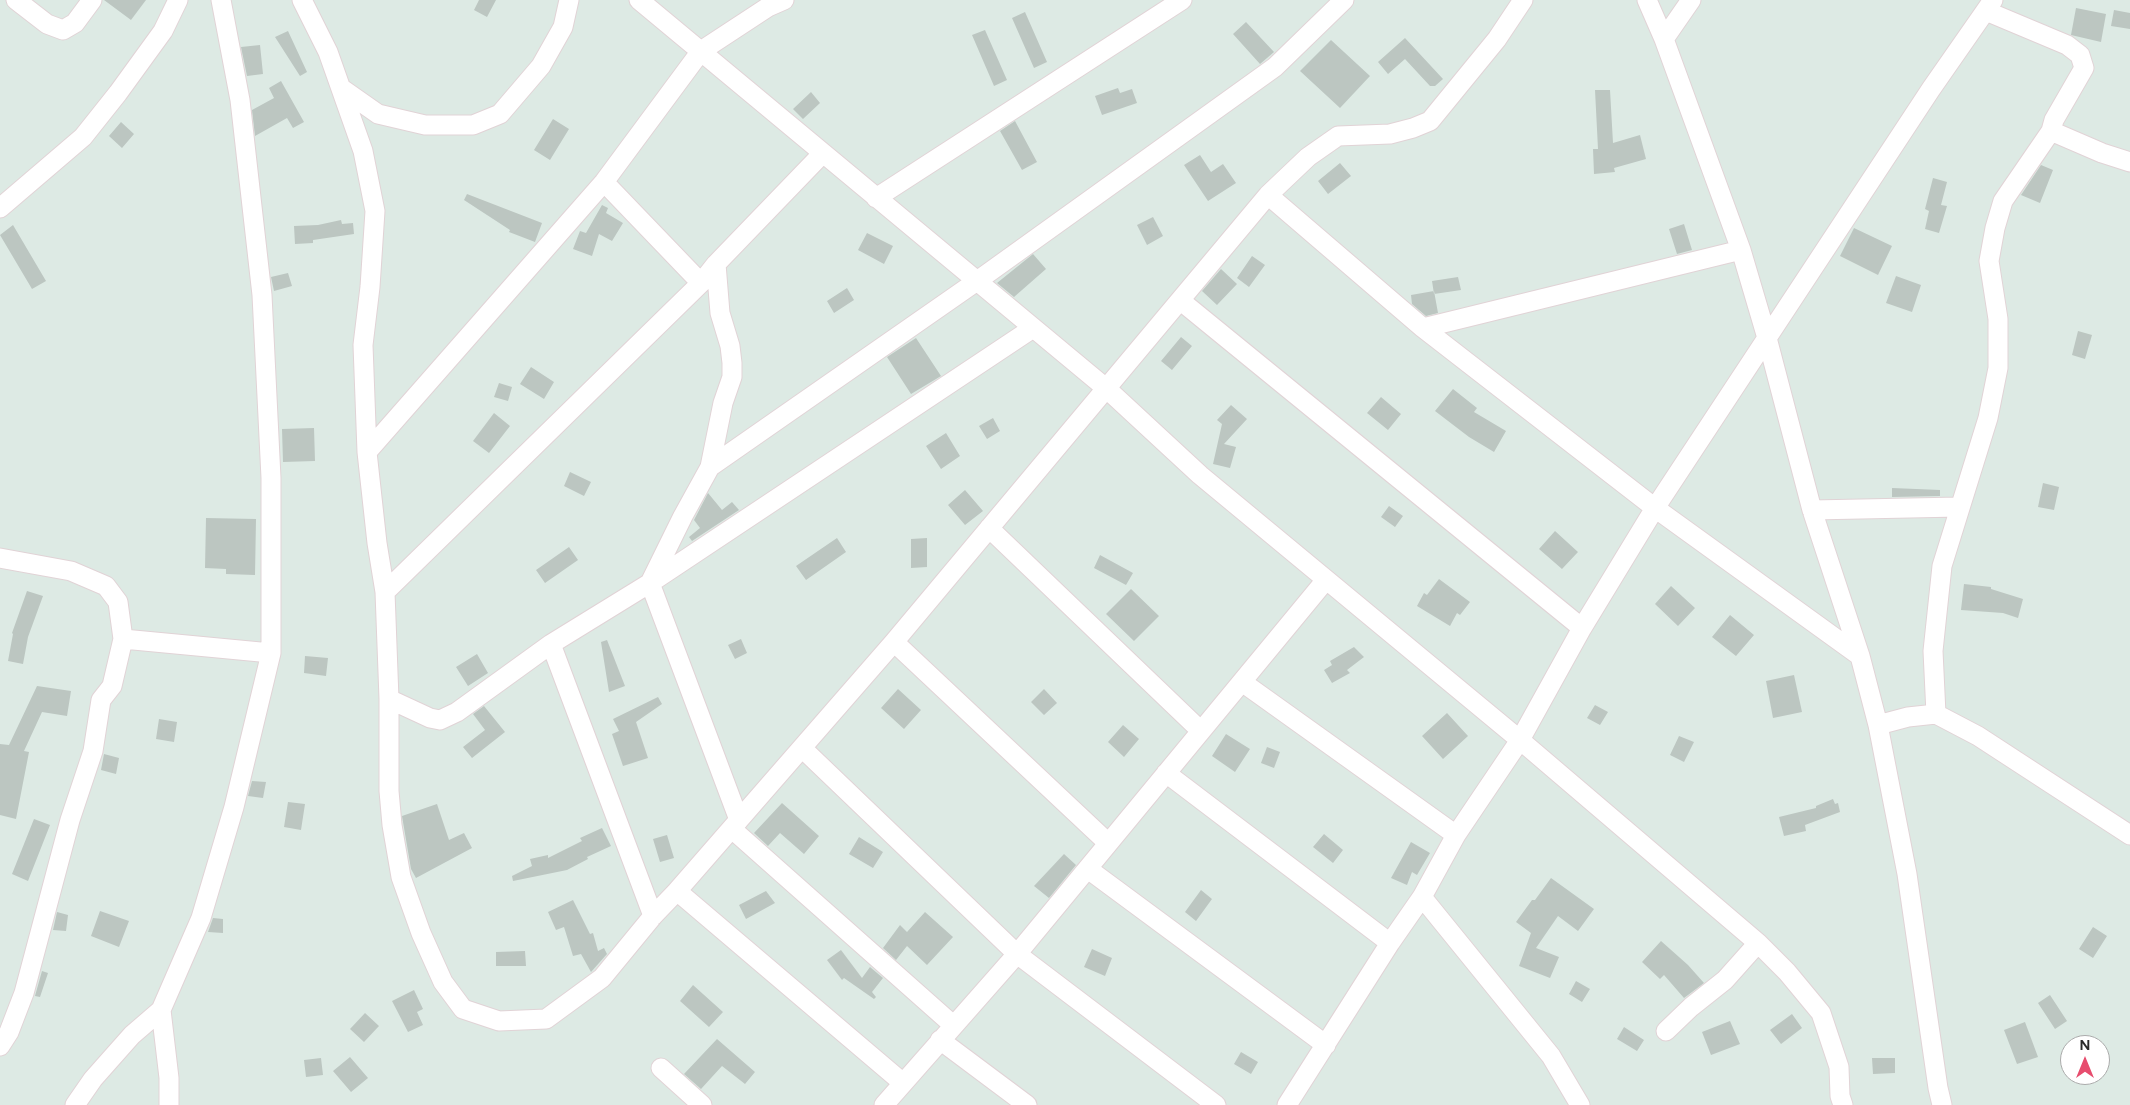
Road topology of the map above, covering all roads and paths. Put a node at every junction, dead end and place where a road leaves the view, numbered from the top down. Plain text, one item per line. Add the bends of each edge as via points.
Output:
1 (16, 0) edge
2 (92, 0) edge
3 (178, 0) edge
4 (220, 0) edge
5 (302, 0) edge
6 (639, 0) edge
7 (784, 0) edge
8 (1182, 0) edge
9 (1344, 0) edge
10 (1523, 0) edge
11 (1646, 0) edge
12 (1691, 0) edge
13 (570, 1) edge
14 (1990, 6) edge
15 (1664, 39) junction
16 (702, 51) junction
17 (341, 88) junction
18 (2051, 131) junction
19 (823, 152) junction
20 (2130, 162) edge
21 (604, 182) junction
22 (1268, 195) junction
23 (876, 198) junction
24 (0, 208) edge
25 (1741, 250) junction
26 (716, 264) junction
27 (977, 281) junction
28 (702, 283) junction
29 (1181, 300) junction
30 (1033, 328) junction
31 (1423, 328) junction
32 (1768, 338) junction
33 (1106, 389) junction
34 (367, 452) junction
35 (710, 467) junction
36 (1959, 507) junction
37 (1655, 508) junction
38 (1812, 510) junction
39 (989, 528) junction
40 (0, 558) edge
41 (1325, 581) junction
42 (650, 582) junction
43 (385, 592) junction
44 (1582, 628) junction
45 (123, 639) junction
46 (894, 642) junction
47 (551, 644) junction
48 (272, 653) junction
49 (1860, 656) junction
50 (1242, 682) junction
51 (389, 699) junction
52 (1936, 714) junction
53 (1878, 725) junction
54 (1200, 731) junction
55 (1520, 740) junction
56 (802, 748) junction
57 (1166, 773) junction
58 (736, 825) junction
59 (1456, 835) junction
60 (2130, 835) edge
61 (1108, 843) junction
62 (1088, 868) junction
63 (678, 891) junction
64 (1422, 897) junction
65 (653, 916) junction
66 (1390, 943) junction
67 (1758, 943) junction
68 (1017, 954) junction
69 (161, 1010) junction
70 (953, 1025) junction
71 (1666, 1031) dead end
72 (940, 1040) junction
73 (1326, 1045) junction
74 (0, 1046) edge
75 (661, 1068) dead end
76 (903, 1083) junction
77 (75, 1105) edge
78 (169, 1105) edge
79 (702, 1105) edge
80 (884, 1105) edge
81 (1027, 1105) edge
82 (1216, 1105) edge
83 (1287, 1105) edge
84 (1580, 1105) edge
85 (1843, 1105) edge
86 (1942, 1105) edge

1 - 2 street via 47,24 63,30 75,23
3 - 24 street via 163,31 83,138
4 - 48 street via 240,100 262,295 272,478
5 - 17 street via 328,52
6 - 16 street
7 - 16 street via 768,7
8 - 23 street
9 - 27 street via 1275,67
10 - 22 street via 1497,39 1430,121 1390,134 1338,136 1308,157
11 - 15 street
12 - 15 street
13 - 17 street via 563,27 541,66 500,114 473,125 425,125 378,114
14 - 18 street via 2067,45 2080,55 2084,68
14 - 32 street
15 - 25 street
16 - 19 street
16 - 21 street
17 - 34 street via 363,151 375,211 363,345
18 - 20 street
18 - 36 street via 2003,202 1995,228 1989,261 1998,319 1998,368 1988,418
19 - 23 street
19 - 26 street
21 - 28 street
21 - 34 street
22 - 29 street
22 - 31 street
23 - 27 street
25 - 31 street
25 - 32 street
26 - 28 street
26 - 35 street via 720,314 730,346 732,377 723,403
27 - 30 street
27 - 35 street
28 - 43 street
29 - 33 street
29 - 44 street
30 - 33 street
30 - 42 street
31 - 37 street
32 - 37 street
32 - 38 street
33 - 39 street
33 - 41 street via 1200,475
34 - 43 street
35 - 42 street
36 - 38 street
36 - 52 street via 1942,566 1933,651
37 - 44 street
37 - 49 street
38 - 49 street
39 - 46 street
39 - 54 street
40 - 45 street via 71,571 106,586 118,602
41 - 50 street
41 - 55 street
42 - 47 street
42 - 58 street
43 - 51 street
44 - 55 street
45 - 48 street
45 - 74 street via 112,686 101,700 93,751 70,820 24,993
46 - 56 street
46 - 61 street
47 - 51 street via 440,720
47 - 65 street
48 - 69 street via 234,807 201,918
49 - 53 street
50 - 54 street
50 - 59 street
51 - 65 street via 390,800 401,877 443,982 463,1009 499,1021 546,1019 602,978
52 - 53 street
52 - 60 street via 1978,736
53 - 86 street via 1907,874
54 - 57 street
55 - 59 street
55 - 67 street
56 - 58 street
56 - 68 street
57 - 61 street
57 - 66 street
58 - 63 street
58 - 70 street
59 - 64 street
61 - 62 street
62 - 68 street
62 - 73 street
63 - 65 street
63 - 76 street
64 - 66 street
64 - 84 street via 1551,1056
66 - 73 street
67 - 71 street via 1725,980
67 - 85 street via 1821,1014 1839,1068
68 - 70 street
68 - 82 street
69 - 77 street via 132,1035
69 - 78 street
70 - 72 street
72 - 76 street
72 - 81 street
73 - 83 street
75 - 79 street
76 - 80 street

